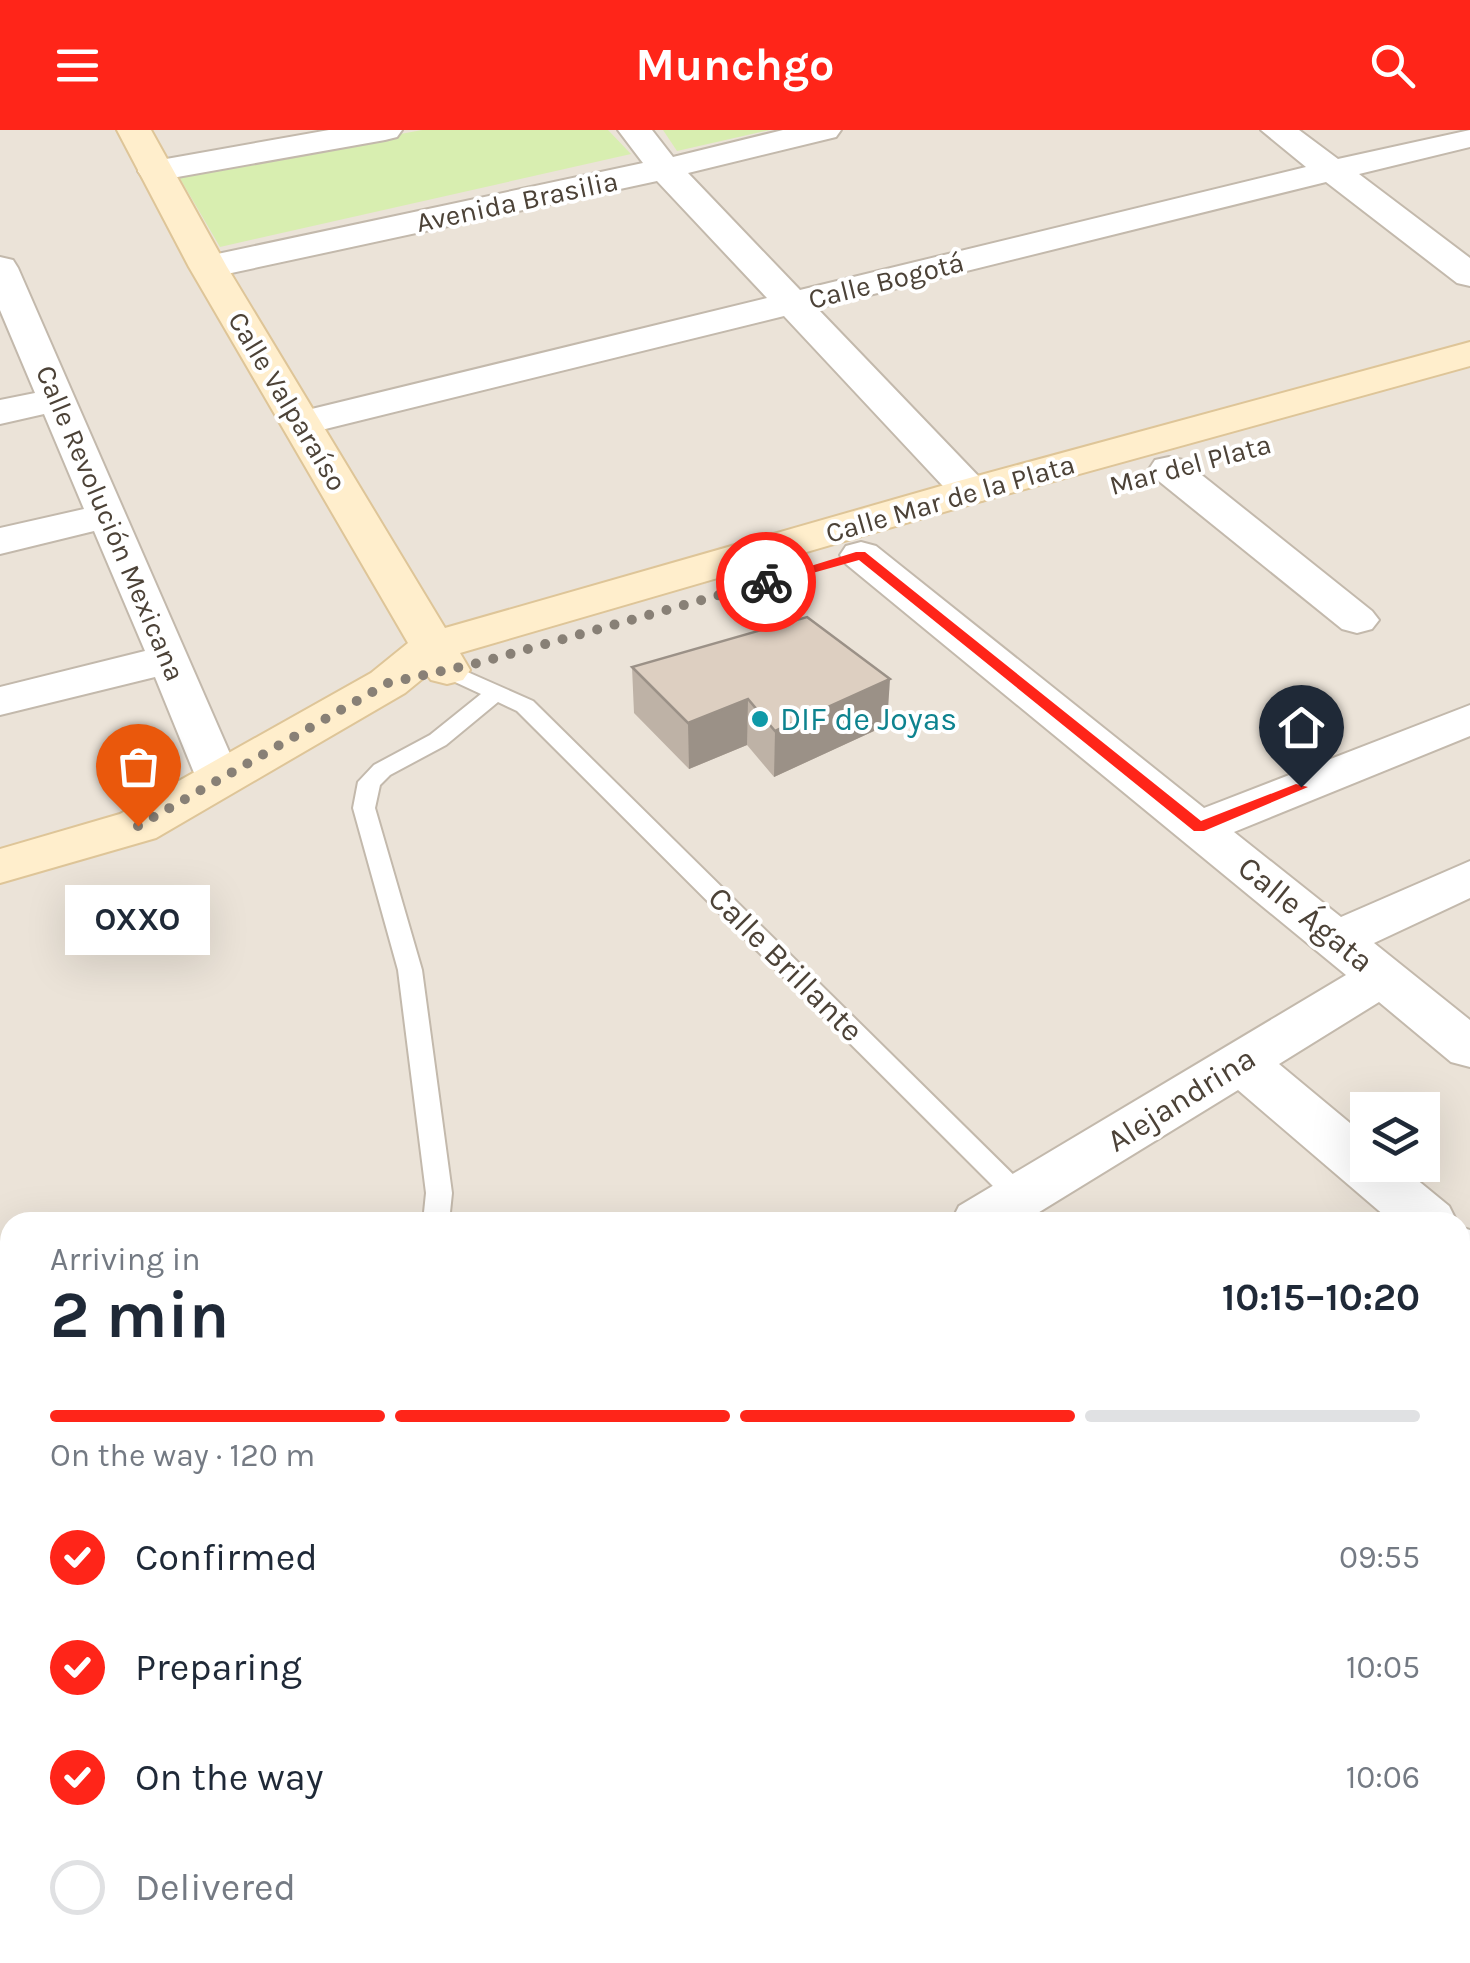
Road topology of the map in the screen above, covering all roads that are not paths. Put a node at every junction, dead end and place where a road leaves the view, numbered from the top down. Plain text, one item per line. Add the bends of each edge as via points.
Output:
1 (134, 130) edge
2 (385, 130) edge
3 (635, 130) edge
4 (824, 130) edge
5 (1278, 130) edge
6 (1470, 137) edge
7 (666, 169) junction
8 (155, 171) junction
9 (1332, 171) junction
10 (208, 266) junction
11 (1466, 268) edge
12 (3, 280) edge
13 (791, 303) junction
14 (1470, 354) edge
15 (1470, 387) edge
16 (58, 400) junction
17 (0, 412) edge
18 (301, 423) junction
19 (1170, 469) junction
20 (970, 492) junction
21 (106, 516) junction
22 (0, 541) edge
23 (861, 555) junction
24 (1357, 620) dead end
25 (439, 658) junction
26 (170, 659) junction
27 (494, 694) junction
28 (0, 701) edge
29 (1470, 720) edge
30 (218, 779) junction
31 (1199, 828) junction
32 (0, 866) edge
33 (1470, 878) edge
34 (1337, 939) junction
35 (1383, 976) junction
36 (1470, 1048) edge
37 (1241, 1062) junction
38 (437, 1212) edge
39 (1013, 1212) edge
40 (1018, 1212) edge
41 (1417, 1212) edge

1 - 8 main road, Calle Valparaíso
2 - 8 street
3 - 7 street
4 - 7 street, Avenida Brasilia
5 - 9 street
6 - 9 street, Calle Bogotá
7 - 10 street, Avenida Brasilia
7 - 13 street
8 - 10 main road, Calle Valparaíso
9 - 11 street
9 - 13 street, Calle Bogotá
10 - 18 main road, Calle Valparaíso
12 - 16 street, Calle Revolución Mexicana
13 - 18 street, Calle Bogotá
13 - 20 street
14 - 20 main road, Calle Mar de la Plata
15 - 19 main road, Mar del Plata
16 - 17 street
16 - 21 street, Calle Revolución Mexicana
18 - 25 main road, Calle Valparaíso
19 - 23 main road, Mar del Plata
19 - 24 street
20 - 25 main road, Calle Mar de la Plata
21 - 22 street
21 - 26 street, Calle Revolución Mexicana
23 - 25 main road, Mar del Plata
23 - 31 street, Calle Ágata
25 - 27 lane
25 - 30 main road
26 - 28 street
26 - 30 street, Calle Revolución Mexicana
27 - 38 lane via 438,740 382,770 364,794 410,970
27 - 39 lane, Calle Brillante via 525,706
29 - 31 street
30 - 32 main road via 138,826
31 - 34 street, Calle Ágata
33 - 34 street
34 - 35 street, Calle Ágata
35 - 36 street, Calle Ágata
35 - 37 street, Alejandrina
37 - 40 street, Alejandrina
37 - 41 street

